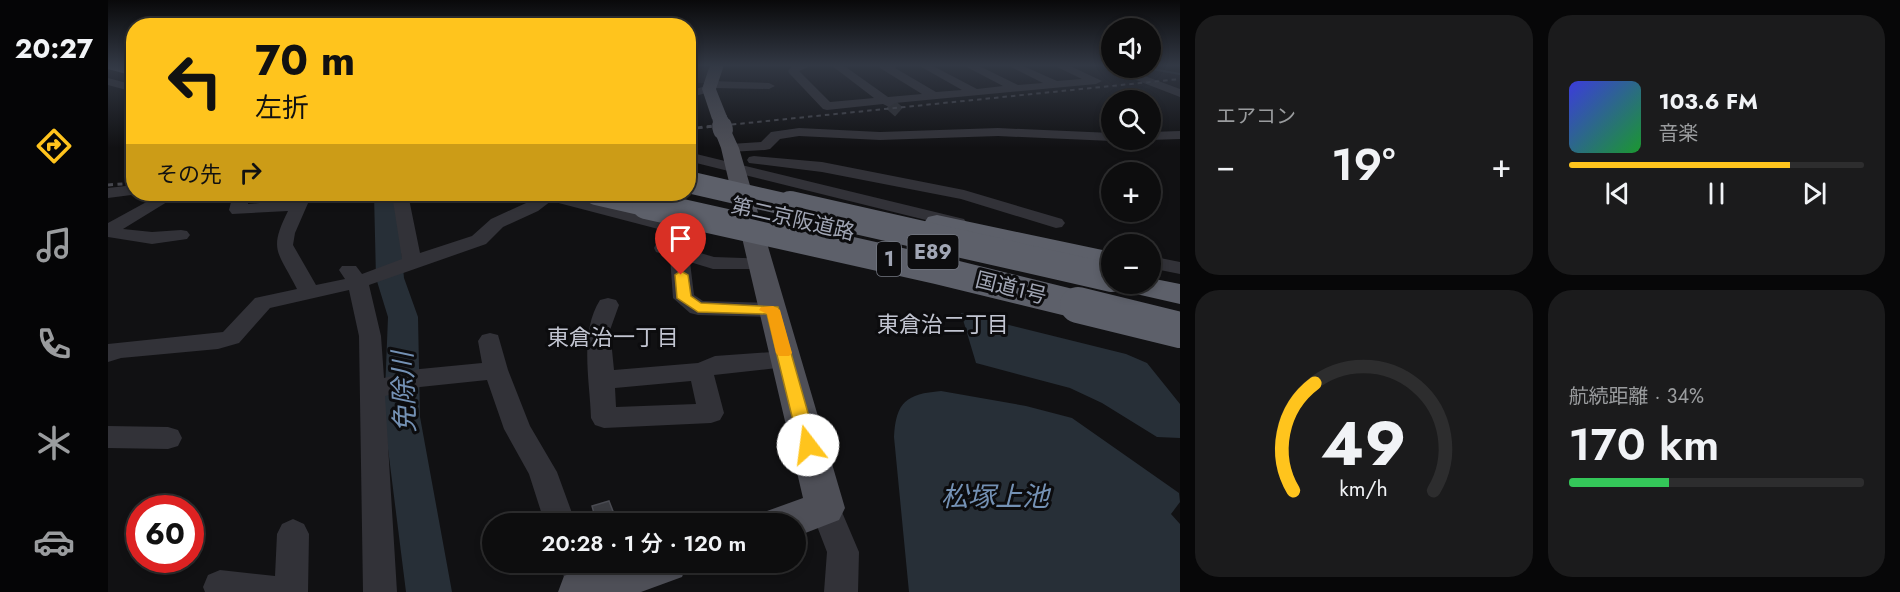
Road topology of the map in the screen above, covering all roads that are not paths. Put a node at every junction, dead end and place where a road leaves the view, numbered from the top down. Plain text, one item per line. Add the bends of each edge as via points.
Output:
1 (115, 93) edge
2 (712, 93) edge
3 (814, 93) edge
4 (875, 93) edge
5 (928, 93) edge
6 (969, 93) edge
7 (934, 96) junction
8 (110, 100) dead end
9 (888, 102) junction
10 (1180, 135) edge
11 (1161, 136) edge
12 (1101, 137) edge
13 (728, 144) junction
14 (696, 154) edge
15 (696, 174) edge
16 (696, 174) edge
17 (696, 184) edge
18 (772, 189) junction
19 (126, 191) edge
20 (110, 193) edge
21 (696, 196) edge
22 (160, 201) edge
23 (240, 201) edge
24 (290, 201) edge
25 (300, 201) edge
26 (400, 201) edge
27 (540, 201) edge
28 (575, 201) edge
29 (627, 201) edge
30 (651, 201) edge
31 (658, 201) edge
32 (900, 209) junction
33 (1056, 223) dead end
34 (662, 225) dead end
35 (108, 231) edge
36 (182, 235) dead end
37 (755, 242) junction
38 (1101, 253) edge
39 (1101, 259) edge
40 (1161, 264) edge
41 (1101, 266) edge
42 (397, 268) junction
43 (1180, 268) edge
44 (937, 270) junction
45 (1161, 272) edge
46 (353, 275) junction
47 (1101, 276) edge
48 (1180, 276) edge
49 (1161, 280) edge
50 (1180, 284) edge
51 (1161, 290) edge
52 (309, 292) junction
53 (998, 294) junction
54 (1180, 294) edge
55 (608, 305) dead end
56 (773, 310) junction
57 (1180, 310) edge
58 (1180, 319) edge
59 (1180, 330) edge
60 (1180, 339) edge
61 (490, 341) dead end
62 (108, 354) edge
63 (786, 359) junction
64 (496, 370) junction
65 (701, 371) junction
66 (602, 380) junction
67 (391, 385) junction
68 (108, 437) edge
69 (168, 438) dead end
70 (825, 508) junction
71 (557, 513) edge
72 (806, 515) edge
73 (292, 534) dead end
74 (619, 573) edge
75 (580, 582) edge
76 (220, 587) dead end
77 (273, 592) edge
78 (291, 592) edge
79 (380, 592) edge
80 (841, 592) edge

1 - 8 street
2 - 13 main road
3 - 9 street via 827,106
4 - 9 street
5 - 7 street
6 - 7 street
7 - 9 street
10 - 11 street
12 - 13 street via 901,128 880,136 799,132 776,135 765,147
13 - 14 street
13 - 32 street
13 - 33 street via 964,195
13 - 37 main road
15 - 18 highway, 1
16 - 41 highway
17 - 47 highway, 第二京阪道路 / E89, bridge
18 - 32 street
18 - 39 highway, 1
19 - 20 street
21 - 57 highway, 第二京阪道路 / E89
22 - 35 street
23 - 24 street via 238,210
25 - 52 street via 284,246
26 - 42 street
27 - 42 street via 497,223 479,240
28 - 34 street
29 - 44 highway, 国道1号 / 1, bridge
30 - 37 street
31 - 58 highway
32 - 38 street
35 - 36 street via 152,238
37 - 53 street
37 - 56 main road
37 - 56 street via 713,263 671,250 684,298 698,308
40 - 43 street
42 - 46 street
44 - 53 street
44 - 59 highway, 国道1号 / 1, bridge
45 - 48 highway
46 - 52 street
46 - 67 street via 370,336
49 - 50 highway
51 - 54 highway
52 - 62 street via 263,303 231,338
53 - 60 street
55 - 66 street via 599,330
56 - 63 main road
61 - 64 street
63 - 65 street via 715,365
63 - 70 main road
64 - 67 street
64 - 71 street via 518,429 543,472
65 - 66 street
65 - 66 street via 711,413 604,418
67 - 79 street
68 - 69 street
70 - 72 main road
70 - 80 street via 843,552
73 - 78 street
74 - 75 main road
76 - 77 street

